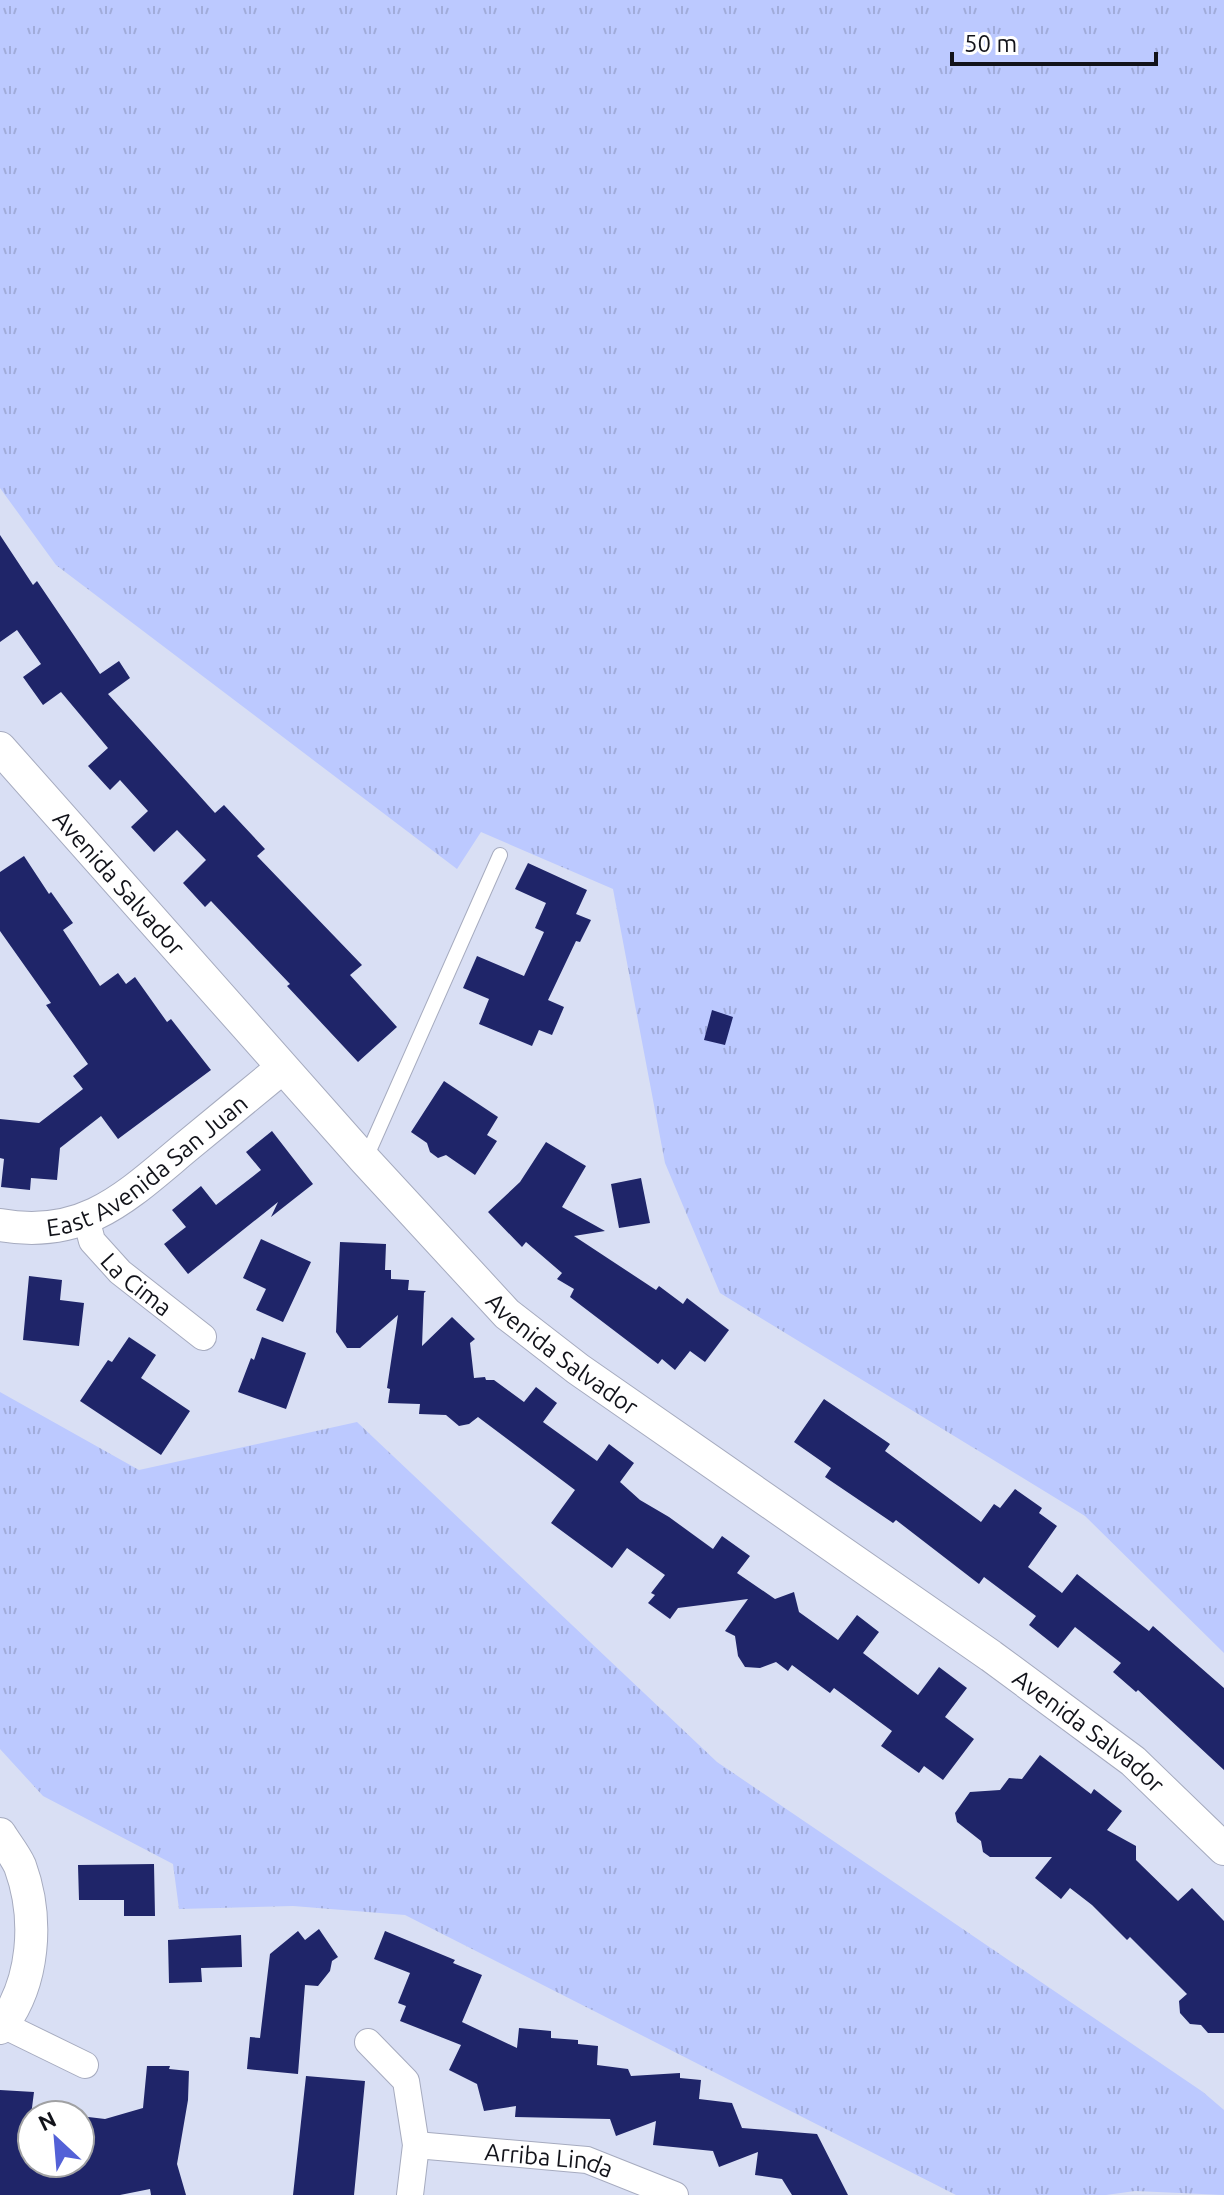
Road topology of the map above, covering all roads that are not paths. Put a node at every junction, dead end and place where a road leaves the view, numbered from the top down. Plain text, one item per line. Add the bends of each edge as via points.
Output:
1 (0, 748) edge
2 (500, 855) dead end
3 (282, 1068) junction
4 (365, 1160) junction
5 (86, 1218) junction
6 (0, 1225) edge
7 (203, 1337) dead end
8 (0, 1834) edge
9 (1224, 1849) edge
10 (2, 2026) edge
11 (368, 2042) dead end
12 (85, 2065) dead end
13 (416, 2145) junction
14 (410, 2195) edge
15 (675, 2195) edge

1 - 3 street, Avenida Salvador
2 - 4 lane
3 - 4 street, Avenida Salvador
3 - 5 street, East Avenida San Juan via 118,1204
4 - 9 street, Avenida Salvador via 507,1314 1133,1761
5 - 6 street, East Avenida San Juan via 54,1228
5 - 7 street, La Cima via 92,1241 120,1272
8 - 10 street via 19,1864 32,1933 26,1979
10 - 12 street
11 - 13 street via 406,2081
13 - 14 street
13 - 15 street, Arriba Linda via 587,2160

